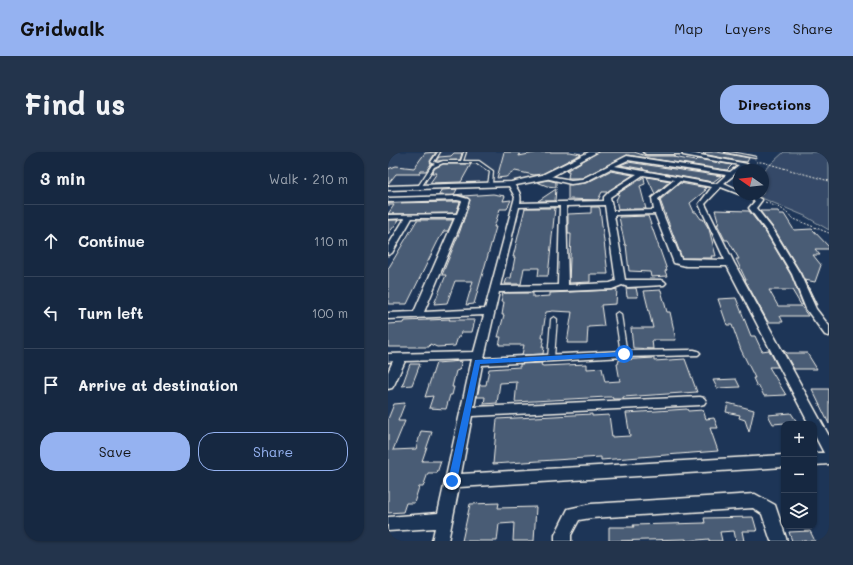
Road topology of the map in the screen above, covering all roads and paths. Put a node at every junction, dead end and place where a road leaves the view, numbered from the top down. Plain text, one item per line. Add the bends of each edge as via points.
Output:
1 (439, 152) edge
2 (465, 152) edge
3 (594, 152) edge
4 (646, 152) edge
5 (726, 152) edge
6 (683, 153) edge
7 (755, 157) dead end
8 (462, 161) junction
9 (437, 164) junction
10 (670, 164) junction
11 (744, 164) joint
12 (609, 167) junction
13 (642, 173) junction
14 (732, 174) joint
15 (544, 177) junction
16 (679, 179) junction
17 (829, 181) edge
18 (511, 184) junction
19 (490, 185) junction
20 (719, 185) junction
21 (388, 188) edge
22 (419, 188) junction
23 (733, 190) edge
24 (388, 200) edge
25 (759, 200) joint
26 (608, 203) junction
27 (563, 204) junction
28 (516, 205) junction
29 (658, 212) junction
30 (609, 213) junction
31 (410, 216) junction
32 (460, 216) junction
33 (388, 217) edge
34 (829, 233) edge
35 (388, 253) edge
36 (730, 263) junction
37 (621, 282) junction
38 (661, 283) dead end
39 (564, 288) junction
40 (494, 289) junction
41 (489, 312) junction
42 (618, 314) dead end
43 (418, 315) junction
44 (388, 316) edge
45 (554, 319) dead end
46 (829, 334) edge
47 (694, 353) dead end
48 (624, 354) junction
49 (400, 357) junction
50 (388, 358) edge
51 (478, 358) junction
52 (552, 358) junction
53 (388, 385) edge
54 (700, 401) dead end
55 (466, 412) junction
56 (829, 448) edge
57 (829, 458) edge
58 (817, 459) edge
59 (781, 461) edge
60 (452, 481) junction
61 (445, 520) junction
62 (388, 524) edge
63 (440, 541) edge
64 (563, 541) edge
65 (779, 541) edge

1 - 9 lane via 432,162
2 - 8 lane
3 - 15 street
4 - 6 street
5 - 7 lane
6 - 10 street
6 - 11 street
8 - 9 lane
8 - 19 lane via 478,162 492,172
9 - 22 lane
10 - 12 street via 627,158
10 - 14 street
11 - 17 path via 762,162
12 - 13 street
12 - 15 street via 583,181 571,182
13 - 16 street
13 - 26 street via 612,192 607,198
14 - 20 street
15 - 18 street
16 - 20 street
16 - 29 street via 654,198
18 - 19 street
18 - 28 street via 518,197
19 - 22 street
20 - 23 street
20 - 36 street via 702,204
21 - 22 street
24 - 32 street via 466,200
25 - 34 path via 782,209 794,219
25 - 46 street via 752,208 792,267 811,309
26 - 27 street
26 - 30 street
27 - 28 street
27 - 39 street
28 - 40 street
29 - 30 street
29 - 36 street via 677,261
30 - 37 street
31 - 32 street
31 - 33 street
31 - 35 street
32 - 43 street
36 - 56 street
37 - 38 street
37 - 39 street via 612,286
39 - 40 street
40 - 41 street
41 - 43 street
41 - 51 street
42 - 48 lane
43 - 44 street
45 - 52 lane
47 - 48 street
48 - 52 street
49 - 50 street
49 - 51 street
49 - 53 street
51 - 52 street
51 - 55 street
54 - 55 street
55 - 60 street
57 - 58 street
59 - 60 street
60 - 61 street
61 - 62 street
61 - 63 street
64 - 65 street via 563,535 574,514 755,501 769,510

